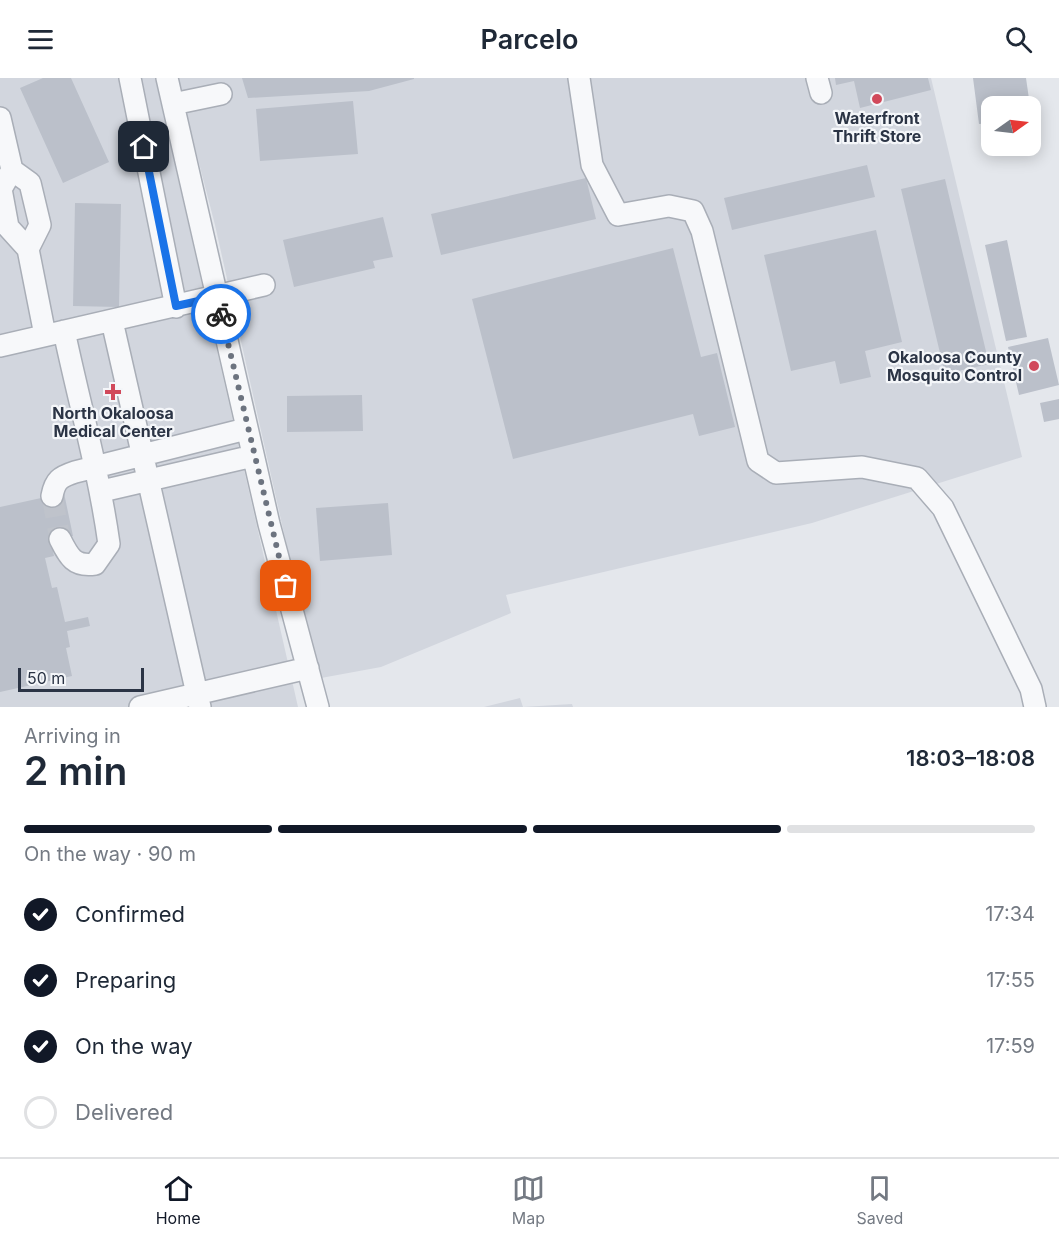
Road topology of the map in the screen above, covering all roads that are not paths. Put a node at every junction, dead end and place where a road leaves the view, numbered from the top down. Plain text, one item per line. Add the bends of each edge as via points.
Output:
1 (130, 78) edge
2 (167, 78) edge
3 (579, 78) edge
4 (220, 94) dead end
5 (173, 104) junction
6 (0, 118) edge
7 (12, 170) junction
8 (28, 249) junction
9 (264, 285) dead end
10 (217, 297) junction
11 (176, 306) junction
12 (112, 321) junction
13 (54, 333) junction
14 (0, 346) edge
15 (246, 429) junction
16 (143, 456) junction
17 (253, 456) junction
18 (93, 466) junction
19 (148, 479) junction
20 (102, 491) junction
21 (52, 496) dead end
22 (60, 539) tunnel mouth
23 (308, 668) junction
24 (198, 700) edge
25 (140, 707) edge
26 (318, 707) edge
27 (1035, 707) edge

1 - 11 street
2 - 5 street
3 - 27 street via 592,165 618,215 669,206 693,212 702,231 758,461 776,473 862,467 917,478 943,508 1031,689
4 - 5 street
5 - 10 street
6 - 7 street
7 - 8 street via 1,189 8,227
7 - 8 street via 30,183 40,225
8 - 13 street
9 - 10 street
10 - 11 street
10 - 15 street
11 - 12 street
12 - 13 street
12 - 16 street
13 - 14 street
13 - 18 street
15 - 16 street
15 - 17 street
16 - 18 street
16 - 19 street
17 - 19 street
17 - 23 street
18 - 20 street
18 - 21 street via 61,477 54,484
19 - 20 street
19 - 24 street
20 - 22 street via 109,544 95,564 81,566 69,558
23 - 24 street
23 - 26 street
24 - 25 street

